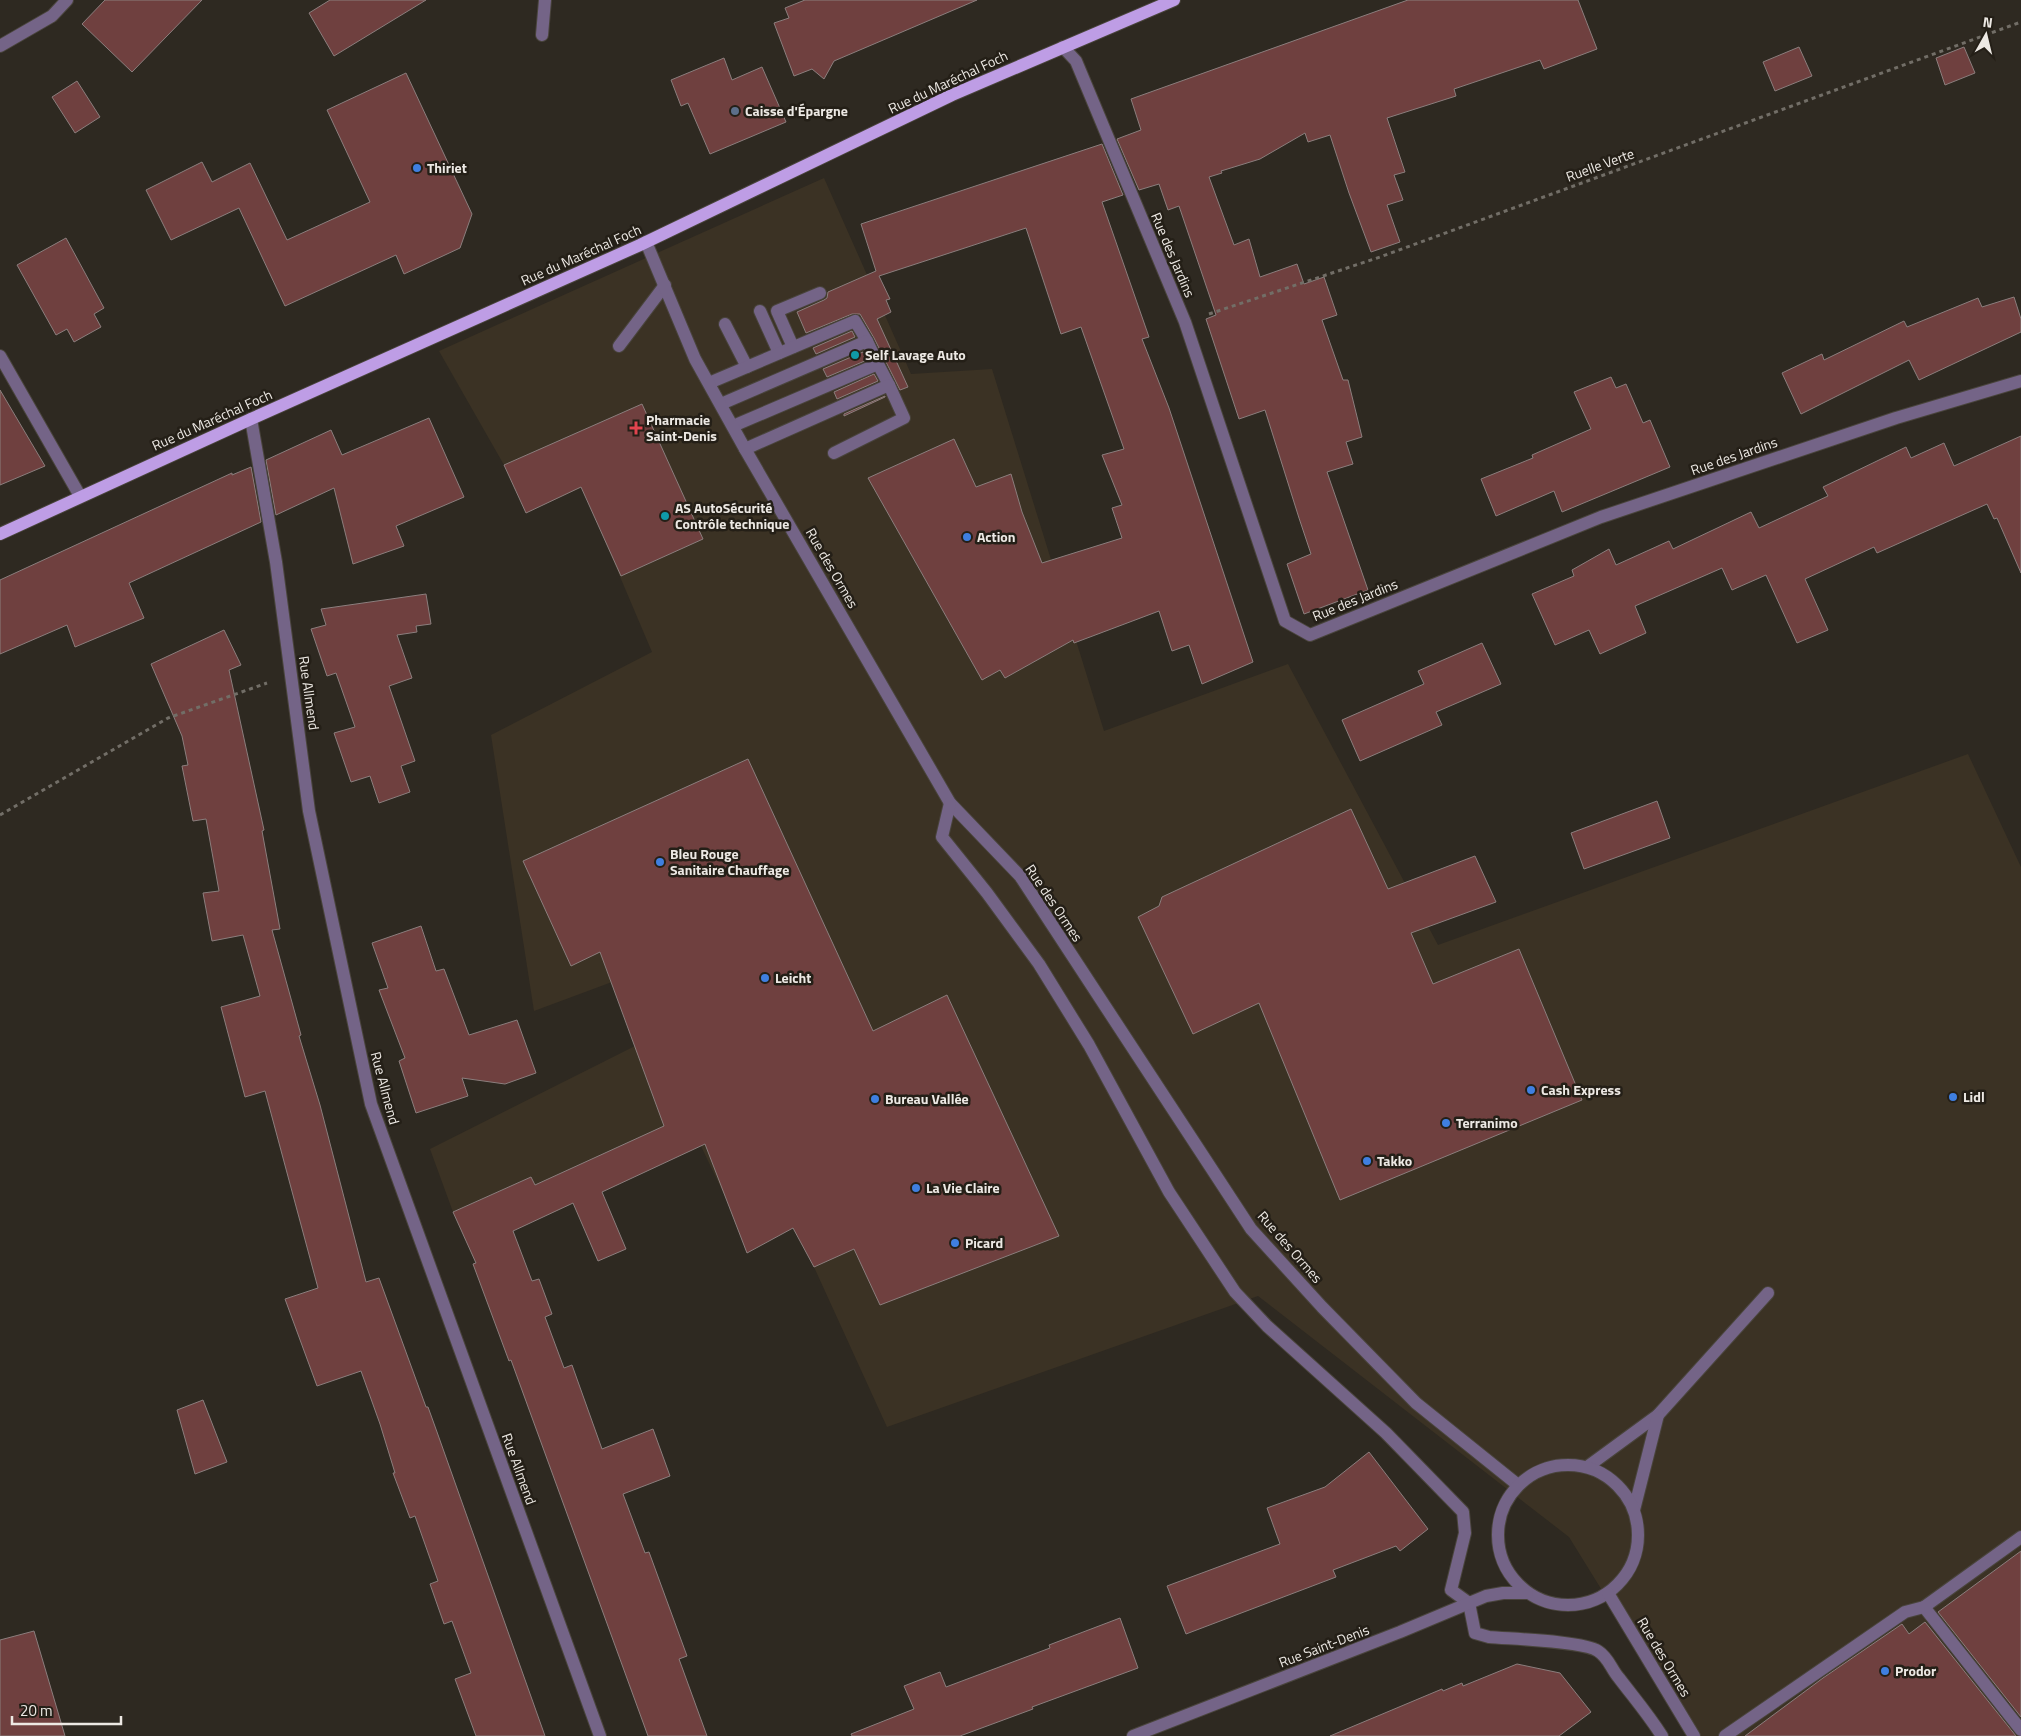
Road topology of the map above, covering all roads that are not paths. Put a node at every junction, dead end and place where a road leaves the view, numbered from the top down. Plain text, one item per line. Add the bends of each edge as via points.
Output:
1 (67, 0) edge
2 (546, 0) edge
3 (1174, 0) edge
4 (542, 35) dead end
5 (0, 46) edge
6 (1063, 47) junction
7 (646, 242) junction
8 (665, 285) junction
9 (820, 293) dead end
10 (760, 311) dead end
11 (725, 324) dead end
12 (866, 341) junction
13 (618, 346) dead end
14 (793, 347) junction
15 (779, 353) junction
16 (0, 356) edge
17 (878, 364) junction
18 (747, 367) junction
19 (2021, 380) edge
20 (709, 382) junction
21 (889, 385) junction
22 (721, 404) junction
23 (251, 419) junction
24 (733, 426) junction
25 (745, 449) junction
26 (834, 452) dead end
27 (80, 496) junction
28 (0, 534) edge
29 (950, 804) junction
30 (1768, 1293) dead end
31 (1658, 1415) junction
32 (1587, 1467) junction
33 (1518, 1485) junction
34 (1634, 1510) junction
35 (2021, 1537) edge
36 (1528, 1593) junction
37 (1608, 1593) junction
38 (1469, 1603) junction
39 (1924, 1607) junction
40 (2021, 1730) edge
41 (600, 1736) edge
42 (1133, 1736) edge
43 (1662, 1736) edge
44 (1694, 1736) edge
45 (1725, 1736) edge

1 - 5 street via 52,16
2 - 4 street
3 - 6 main road, Rue du Maréchal Foch
6 - 7 main road, Rue du Maréchal Foch via 952,95
6 - 19 street, Rue des Jardins via 1076,61 1185,322 1284,621 1310,635 1601,517 1896,418
7 - 8 street, Rue des Ormes
7 - 23 main road, Rue du Maréchal Foch
8 - 13 street
8 - 20 street, Rue des Ormes via 695,359
9 - 14 street via 777,311
10 - 15 street
11 - 18 street
12 - 14 street via 855,321
12 - 17 street
12 - 22 street
14 - 15 street
15 - 18 street
16 - 27 street
17 - 21 street
17 - 24 street
18 - 20 street
20 - 22 street, Rue des Ormes
21 - 25 street
21 - 26 street via 904,418
22 - 24 street, Rue des Ormes
23 - 27 main road, Rue du Maréchal Foch
23 - 41 street, Rue Allmend via 276,562 309,810 370,1104
24 - 25 street, Rue des Ormes
25 - 29 street, Rue des Ormes
27 - 28 main road, Rue du Maréchal Foch
29 - 33 street, Rue des Ormes via 1020,876 1251,1229 1416,1403
29 - 38 street via 942,837 1039,964 1089,1045 1169,1192 1235,1292 1267,1326 1386,1433 1463,1512 1465,1533 1451,1590
30 - 31 street
31 - 32 street
31 - 34 street
32 - 33 street via 1568,1464 1550,1467
32 - 34 street via 1607,1476 1623,1491
33 - 36 street via 1504,1505 1498,1530 1500,1554 1510,1576
34 - 37 street via 1639,1532 1636,1556 1625,1577
35 - 39 street
36 - 37 street via 1547,1602 1568,1606 1589,1603
36 - 38 street, Rue Saint-Denis via 1503,1593
37 - 44 street, Rue des Ormes
38 - 42 street, Rue Saint-Denis
38 - 43 street via 1475,1633 1597,1650 1608,1660
39 - 40 street
39 - 45 street via 1905,1612

